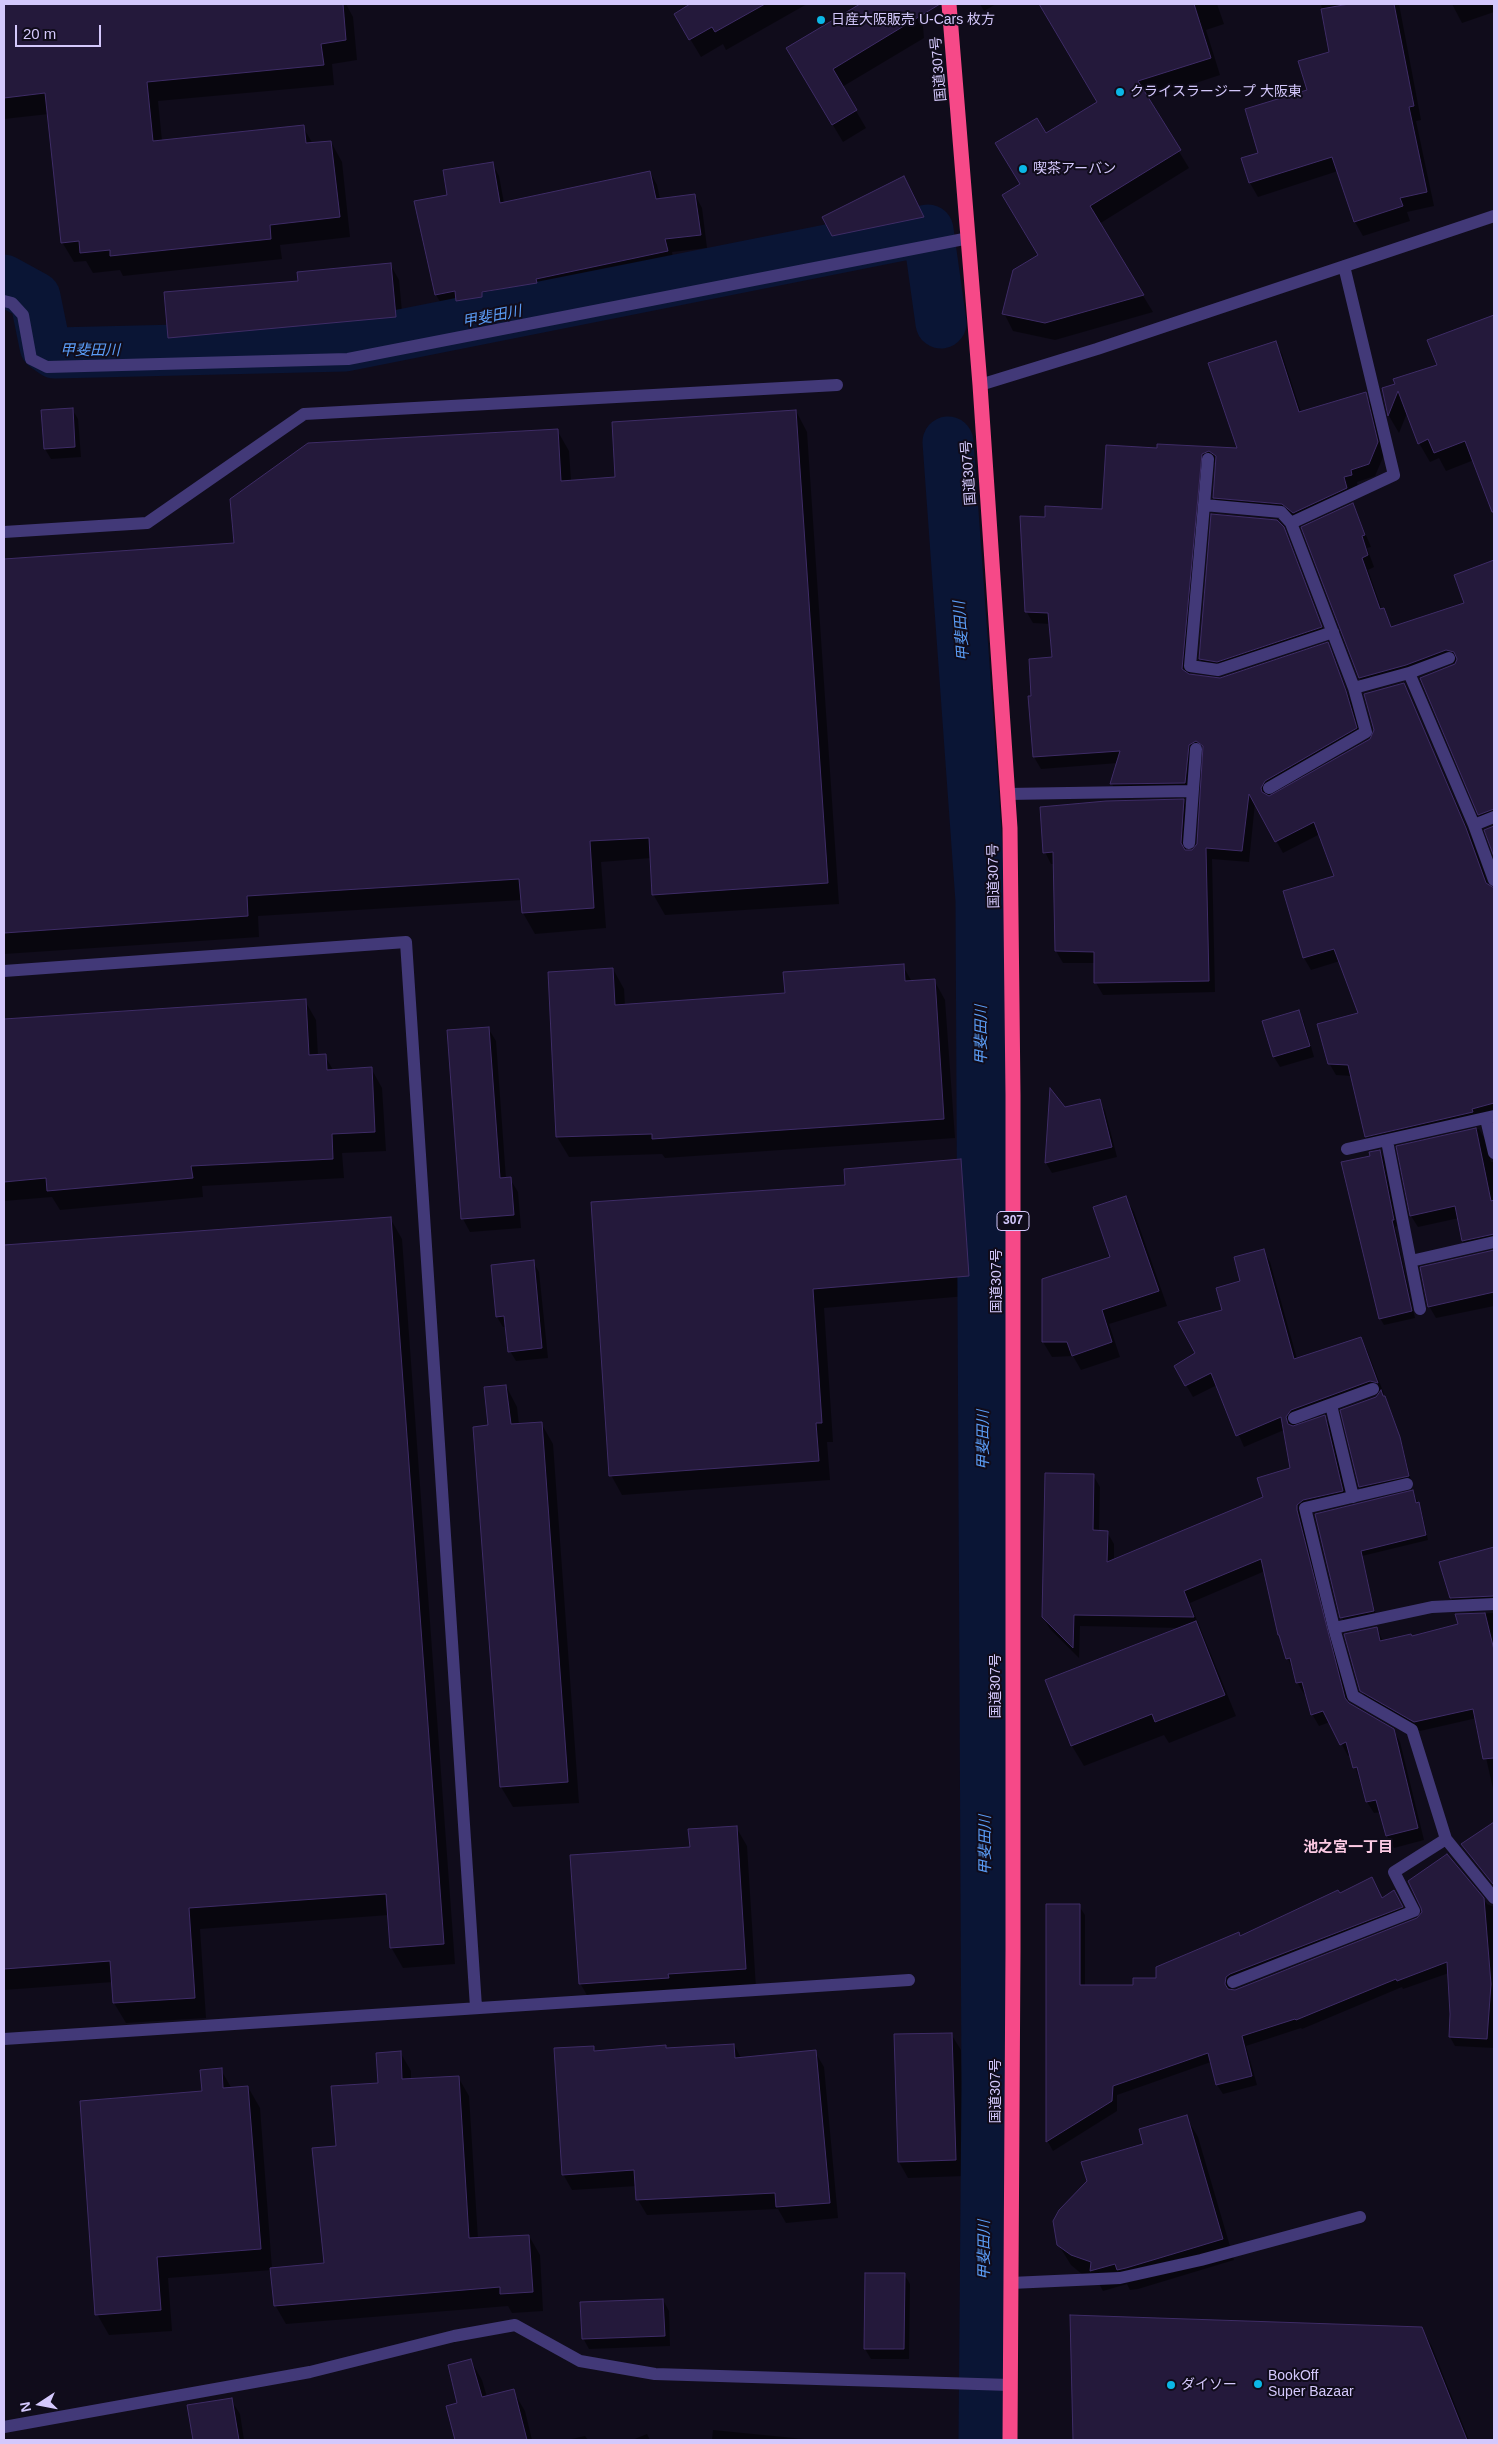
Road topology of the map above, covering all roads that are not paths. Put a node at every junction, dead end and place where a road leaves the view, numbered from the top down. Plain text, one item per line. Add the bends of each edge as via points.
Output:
1 (950, 4) edge
2 (1494, 216) edge
3 (969, 238) junction
4 (1344, 266) junction
5 (4, 301) edge
6 (980, 384) junction
7 (837, 385) dead end
8 (1208, 459) dead end
9 (1204, 505) junction
10 (1291, 523) junction
11 (4, 532) edge
12 (1333, 632) junction
13 (1449, 658) dead end
14 (1409, 673) junction
15 (1354, 688) junction
16 (1196, 749) dead end
17 (1270, 788) dead end
18 (1192, 791) junction
19 (1007, 794) junction
20 (1494, 817) edge
21 (1474, 825) junction
22 (1189, 843) dead end
23 (1494, 880) edge
24 (4, 971) edge
25 (1490, 1118) edge
26 (1387, 1141) junction
27 (1347, 1149) dead end
28 (1494, 1153) edge
29 (1494, 1242) edge
30 (1411, 1261) junction
31 (1420, 1309) dead end
32 (1373, 1389) dead end
33 (1331, 1405) junction
34 (1294, 1418) dead end
35 (1407, 1484) dead end
36 (1353, 1497) junction
37 (1494, 1604) edge
38 (1334, 1628) junction
39 (1446, 1839) junction
40 (1494, 1898) edge
41 (909, 1980) dead end
42 (1233, 1982) dead end
43 (476, 2006) junction
44 (4, 2039) edge
45 (1360, 2217) dead end
46 (1011, 2283) junction
47 (1010, 2385) junction
48 (4, 2427) edge
49 (1010, 2440) edge

1 - 3 highway, 国道307号 / 307
2 - 4 street
3 - 5 street via 348,359 47,367 32,359 24,315 12,303
3 - 6 highway, 国道307号 / 307
4 - 6 street via 1097,349
4 - 10 street via 1394,474
6 - 19 highway, 国道307号 / 307
7 - 11 street via 304,414 147,523
8 - 9 street
9 - 10 street via 1281,512
9 - 12 street via 1190,666 1218,670
10 - 12 street
12 - 15 street
13 - 14 street
14 - 15 street
14 - 21 street
15 - 17 street via 1366,732
16 - 18 street
18 - 19 street
18 - 22 street
19 - 46 highway, 国道307号 / 307 via 1013,1095
20 - 21 street
21 - 23 street
24 - 43 street via 406,942
25 - 26 street
25 - 28 street
26 - 27 street
26 - 30 street
29 - 30 street
30 - 31 street
32 - 33 street
33 - 34 street
33 - 36 street
35 - 36 street
36 - 38 street via 1305,1508
37 - 38 street via 1432,1607
38 - 39 street via 1353,1696 1412,1730
39 - 40 street
39 - 42 street via 1394,1872 1414,1911
41 - 43 street
43 - 44 street
45 - 46 street via 1120,2278
46 - 47 highway, 国道307号 / 307
47 - 48 street via 655,2374 580,2361 515,2326 454,2336 310,2372
47 - 49 highway, 国道307号 / 307

